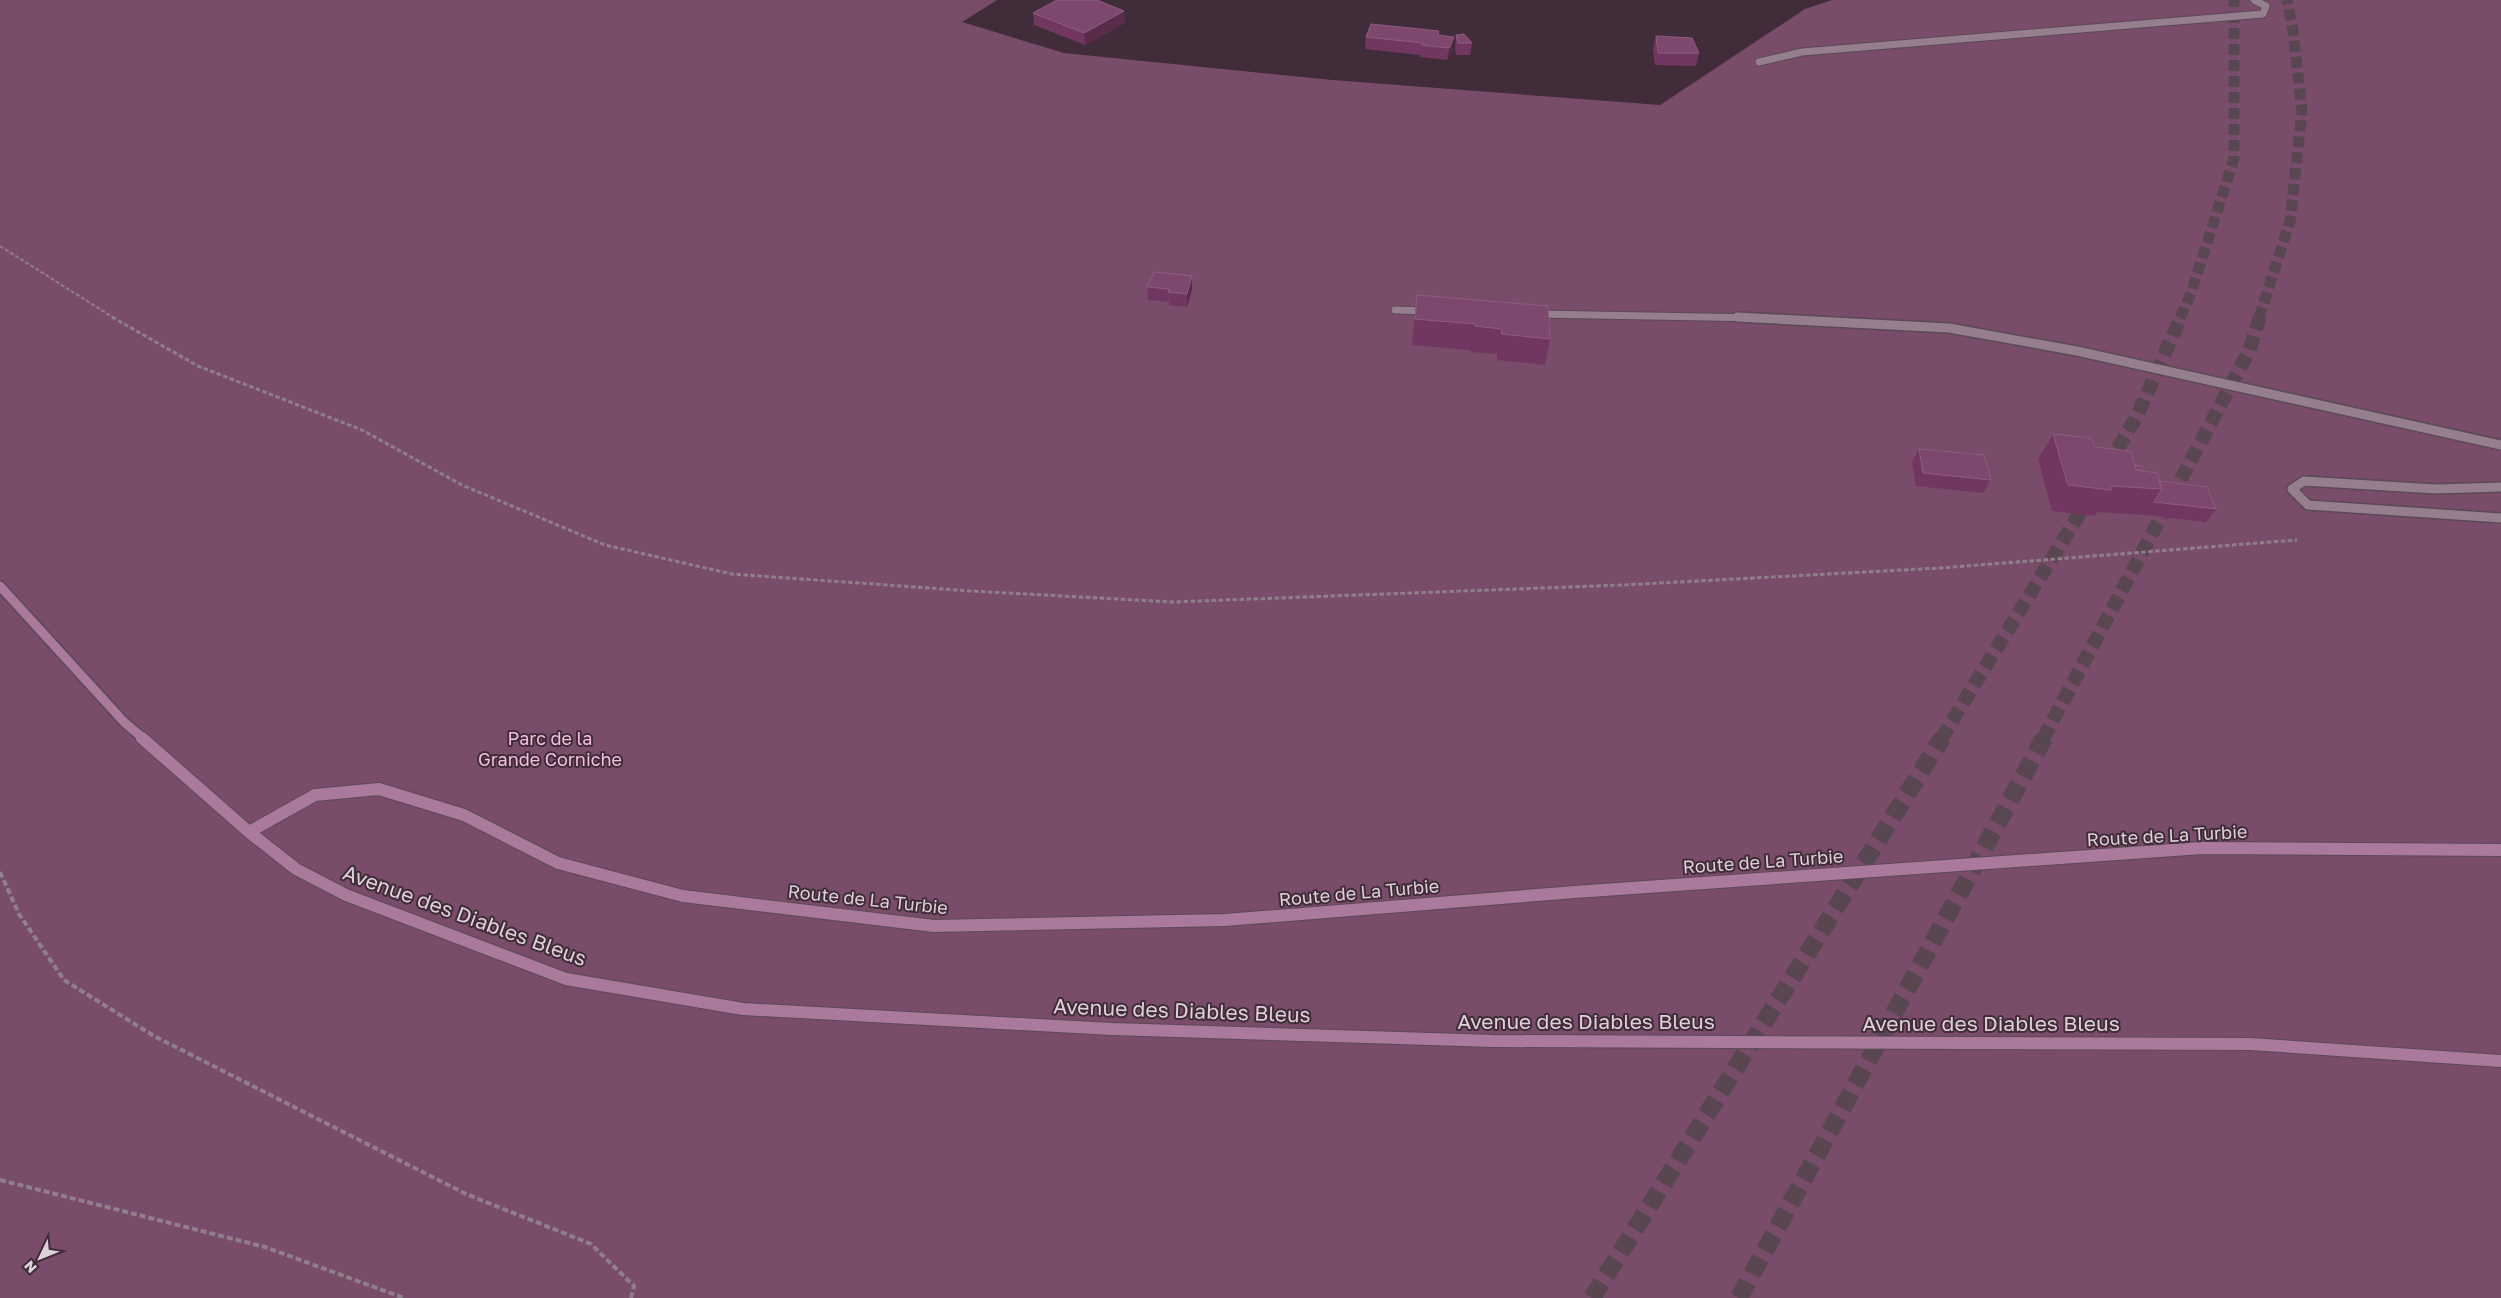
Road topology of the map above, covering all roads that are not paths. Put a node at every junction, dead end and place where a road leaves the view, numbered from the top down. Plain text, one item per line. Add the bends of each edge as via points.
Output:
1 (2254, 0) edge
2 (1759, 62) dead end
3 (1395, 310) dead end
4 (1435, 311) edge
5 (1523, 314) edge
6 (2501, 445) edge
7 (2501, 487) edge
8 (2501, 518) edge
9 (0, 586) edge
10 (248, 832) junction
11 (2501, 850) edge
12 (2501, 1061) edge

1 - 2 lane via 2266,6 2263,14 1802,52
3 - 4 lane
5 - 6 lane via 1722,316 1949,328 2077,351
7 - 8 lane via 2436,489 2304,481 2292,489 2308,504
9 - 10 main road, Avenue des Diables Bleus via 124,722
10 - 11 main road, Route de La Turbie via 315,795 379,789 464,815 558,862 684,896 934,926 1225,920 2202,848
10 - 12 main road, Avenue des Diables Bleus via 296,869 346,895 566,979 743,1009 1112,1029 1494,1041 2250,1044

